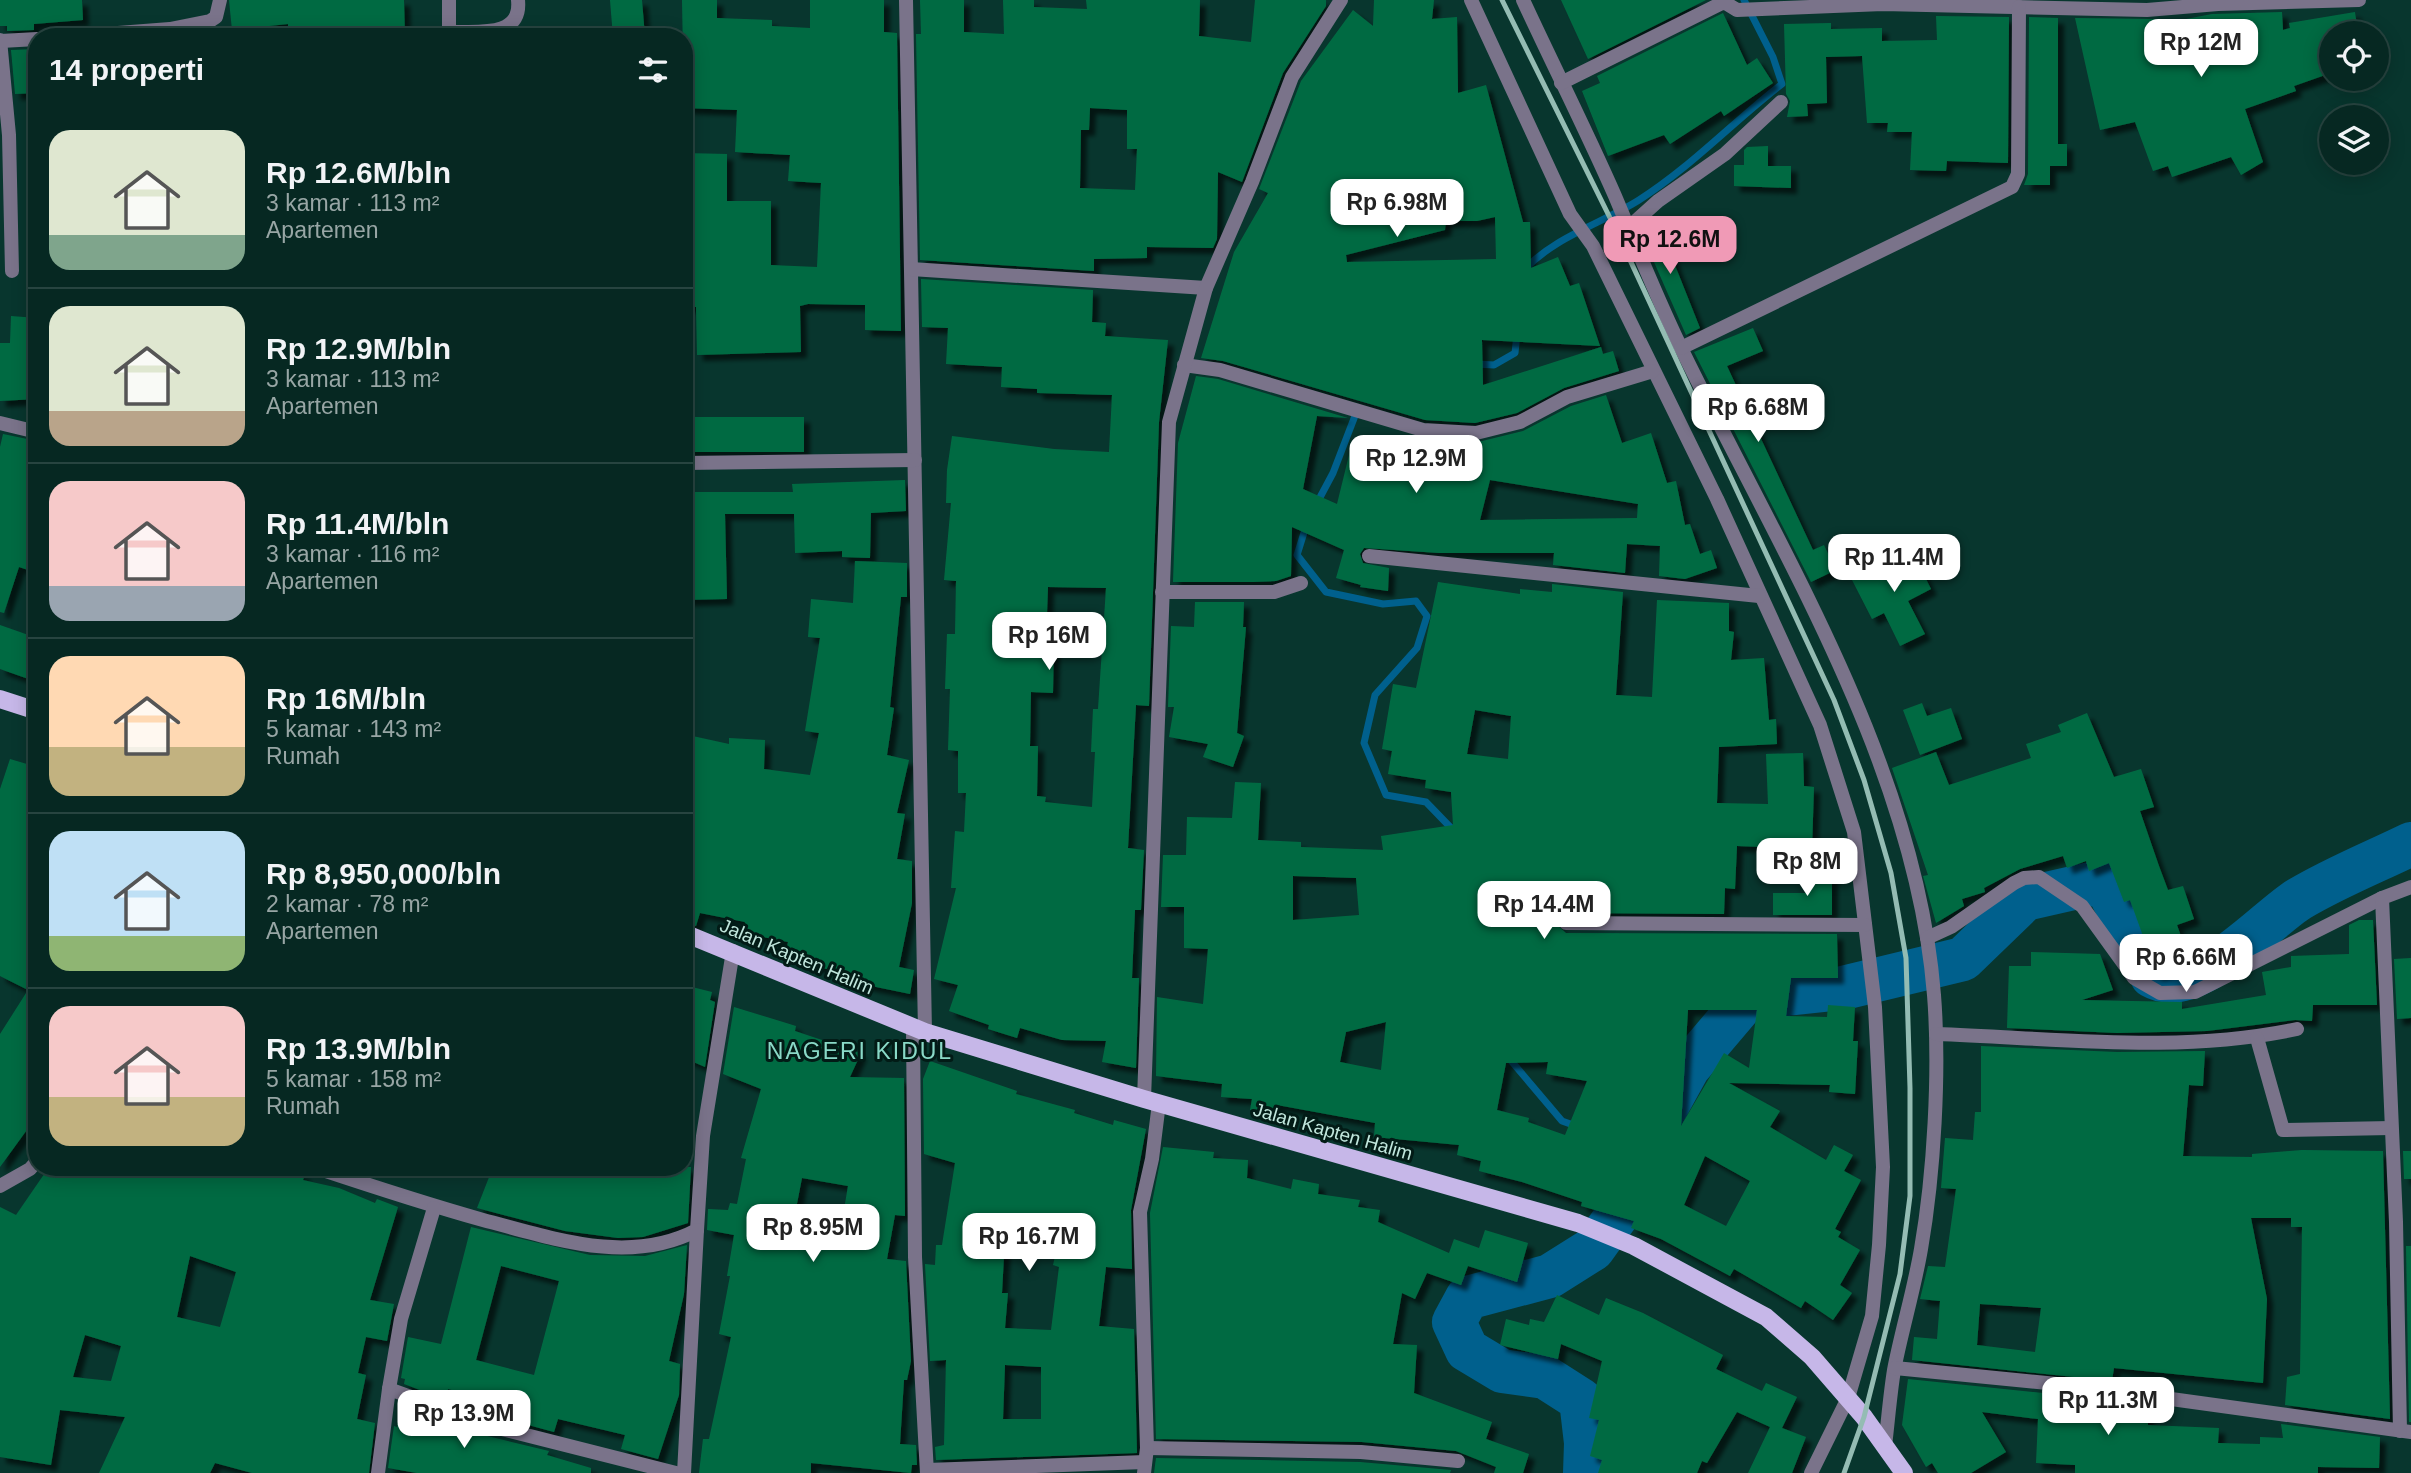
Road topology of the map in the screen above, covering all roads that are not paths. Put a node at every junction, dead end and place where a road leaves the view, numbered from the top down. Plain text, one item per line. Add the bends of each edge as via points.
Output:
1 (220, 0) edge
2 (449, 0) edge
3 (519, 0) edge
4 (906, 0) edge
5 (1340, 0) edge
6 (1471, 0) edge
7 (1523, 0) edge
8 (2360, 0) edge
9 (2019, 7) junction
10 (164, 28) edge
11 (449, 28) edge
12 (507, 28) edge
13 (28, 40) edge
14 (1, 41) edge
15 (1561, 83) junction
16 (1781, 102) dead end
17 (1626, 222) junction
18 (911, 269) junction
19 (12, 271) dead end
20 (1206, 288) junction
21 (1681, 348) junction
22 (1184, 365) junction
23 (1653, 371) junction
24 (0, 423) edge
25 (28, 430) edge
26 (915, 460) junction
27 (693, 463) edge
28 (1369, 556) dead end
29 (1301, 583) dead end
30 (1162, 592) junction
31 (1759, 596) junction
32 (0, 699) edge
33 (28, 708) edge
34 (2411, 887) edge
35 (2382, 898) junction
36 (1566, 923) dead end
37 (1865, 925) junction
38 (693, 936) edge
39 (1927, 938) junction
40 (733, 951) junction
41 (2297, 1029) dead end
42 (919, 1030) junction
43 (1936, 1034) junction
44 (2257, 1038) junction
45 (1152, 1101) junction
46 (2391, 1128) junction
47 (28, 1170) edge
48 (340, 1176) edge
49 (0, 1186) edge
50 (434, 1208) junction
51 (697, 1230) junction
52 (1895, 1368) junction
53 (389, 1389) junction
54 (1848, 1398) junction
55 (2405, 1431) edge
56 (1885, 1447) junction
57 (1145, 1461) edge
58 (1458, 1461) dead end
59 (927, 1472) edge
60 (378, 1473) edge
61 (676, 1473) edge
62 (684, 1473) edge
63 (1811, 1473) edge
64 (1904, 1473) edge

1 - 10 street via 216,17 196,25
2 - 11 street
3 - 12 street via 515,22
4 - 18 street
5 - 20 street via 1292,77
6 - 23 street via 1570,214 1593,246
7 - 15 street
8 - 9 street via 2147,10
9 - 15 street via 1883,4 1737,10 1724,2
9 - 21 street via 2018,174 2012,187
13 - 14 street
14 - 19 street via 9,135
15 - 17 street
16 - 17 street via 1725,154
17 - 21 street
18 - 20 street
18 - 26 street
20 - 22 street
21 - 39 street via 1813,609 1867,728 1891,799
22 - 23 street via 1220,370 1423,430 1476,433 1520,422 1567,397
22 - 30 street via 1169,422
23 - 31 street
24 - 25 street
26 - 27 street
26 - 42 street
28 - 31 street
29 - 30 street via 1274,592
30 - 45 street
31 - 37 street via 1824,737 1854,832
32 - 33 main road
34 - 35 street
35 - 39 street via 2195,992 2160,993 2134,978 2082,906 2039,877 2024,878
35 - 46 street
36 - 37 street
37 - 54 street via 1875,1007 1883,1167 1872,1316
38 - 40 main road, Jalan Kapten Halim
39 - 43 street
40 - 42 main road, Jalan Kapten Halim
40 - 51 street via 704,1136
41 - 44 street
42 - 45 main road, Jalan Kapten Halim
42 - 59 street via 915,1256
43 - 44 street via 2190,1043
43 - 52 street via 1922,1247
44 - 46 street via 2283,1130
45 - 54 main road, Jalan Kapten Halim via 1578,1223 1634,1246 1766,1317 1812,1357
45 - 57 street via 1152,1158 1140,1212
46 - 55 street
47 - 49 street
48 - 50 street
50 - 51 street via 580,1246 652,1244 680,1239
50 - 53 street via 401,1319
51 - 62 street
52 - 55 street via 2138,1394
52 - 56 street
53 - 60 street
53 - 61 street via 494,1427
54 - 56 main road, Jalan Kapten Halim
54 - 63 street
56 - 64 main road, Jalan Kapten Halim
57 - 58 street via 1361,1452
57 - 59 street

